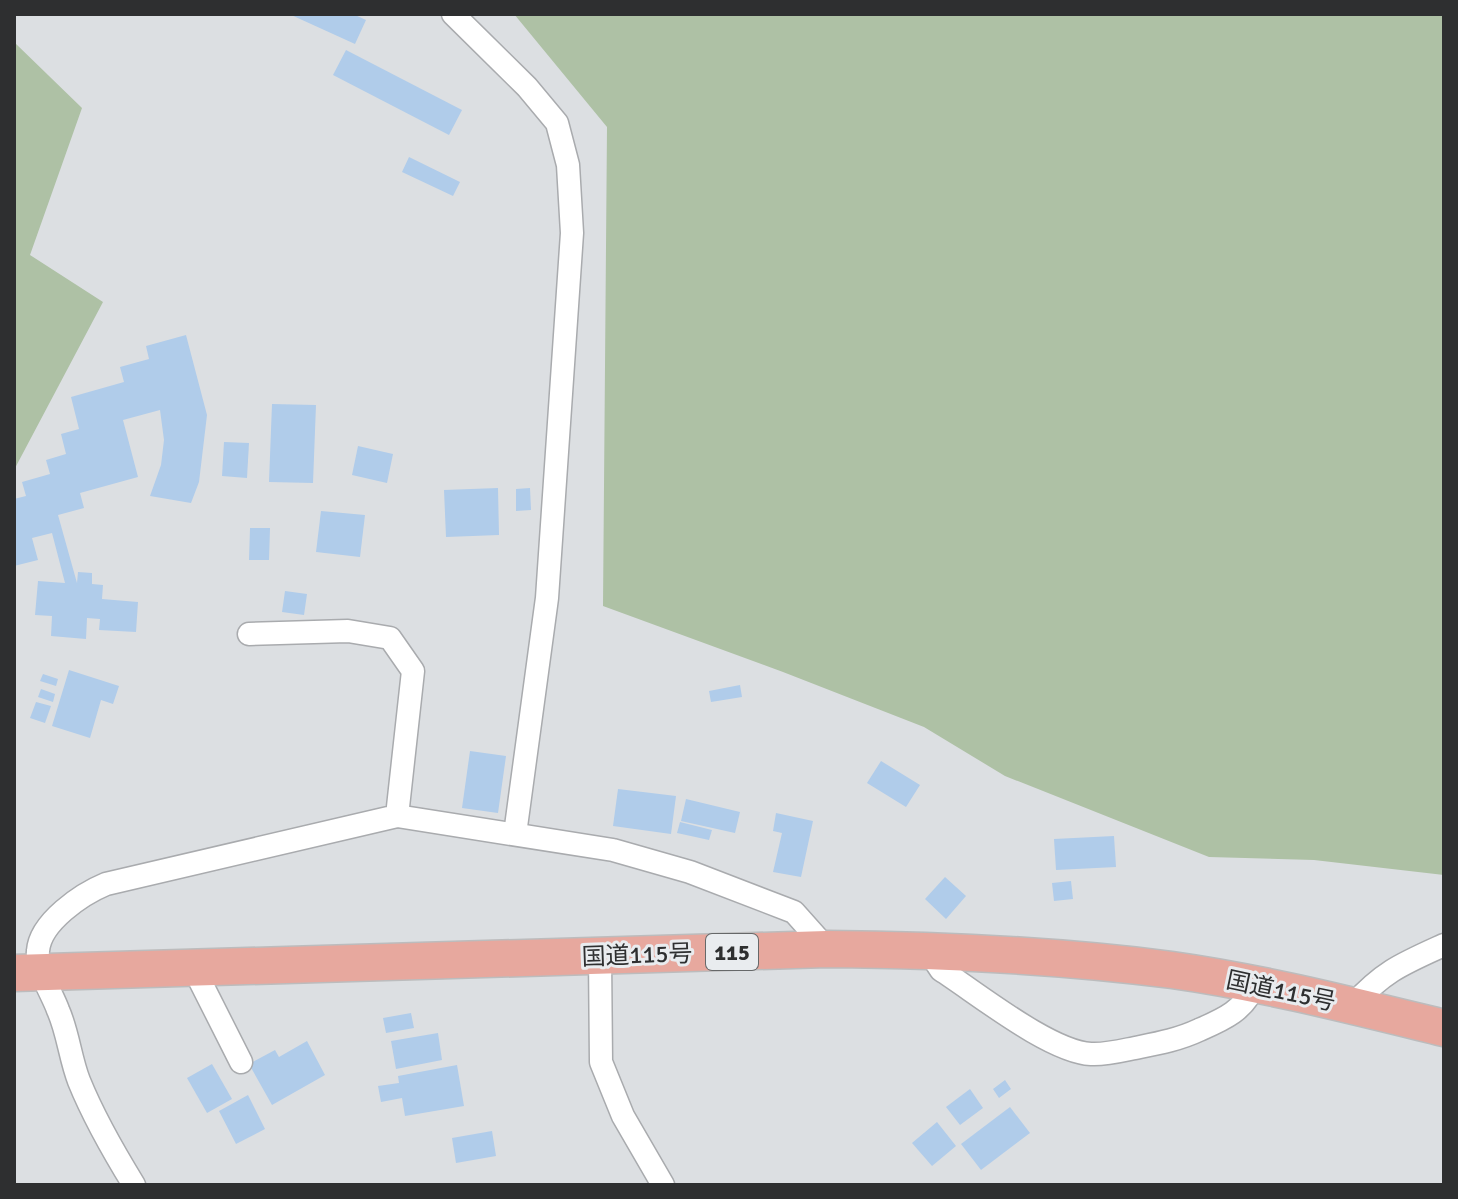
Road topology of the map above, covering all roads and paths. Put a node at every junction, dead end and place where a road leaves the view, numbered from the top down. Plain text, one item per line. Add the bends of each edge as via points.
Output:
1 (453, 14) edge
2 (249, 634) dead end
3 (397, 816) junction
4 (515, 834) junction
5 (1444, 945) edge
6 (827, 949) junction
7 (933, 950) junction
8 (600, 956) junction
9 (193, 967) junction
10 (28, 973) edge
11 (1254, 984) junction
12 (1352, 1006) junction
13 (1444, 1028) edge
14 (241, 1062) dead end
15 (134, 1185) edge
16 (663, 1185) edge

1 - 4 street via 557,123 568,165 572,233 547,598
2 - 3 street via 348,631 390,638 413,671
3 - 4 street
3 - 10 street via 106,884 67,906 45,934
4 - 6 street via 613,850 690,872 794,912
5 - 12 street via 1397,965
6 - 7 highway, 国道115号 / 115
6 - 8 highway, 国道115号 / 115
7 - 11 highway, 国道115号 / 115 via 1090,961
7 - 11 street via 941,970 1046,1038 1089,1054 1187,1036 1233,1013
8 - 9 highway, 国道115号 / 115
8 - 16 street via 601,1062 623,1116
9 - 10 highway, 国道115号 / 115
9 - 14 street
10 - 15 street via 60,1013 78,1078 101,1131
11 - 12 highway, 国道115号 / 115
12 - 13 highway, 国道115号 / 115

